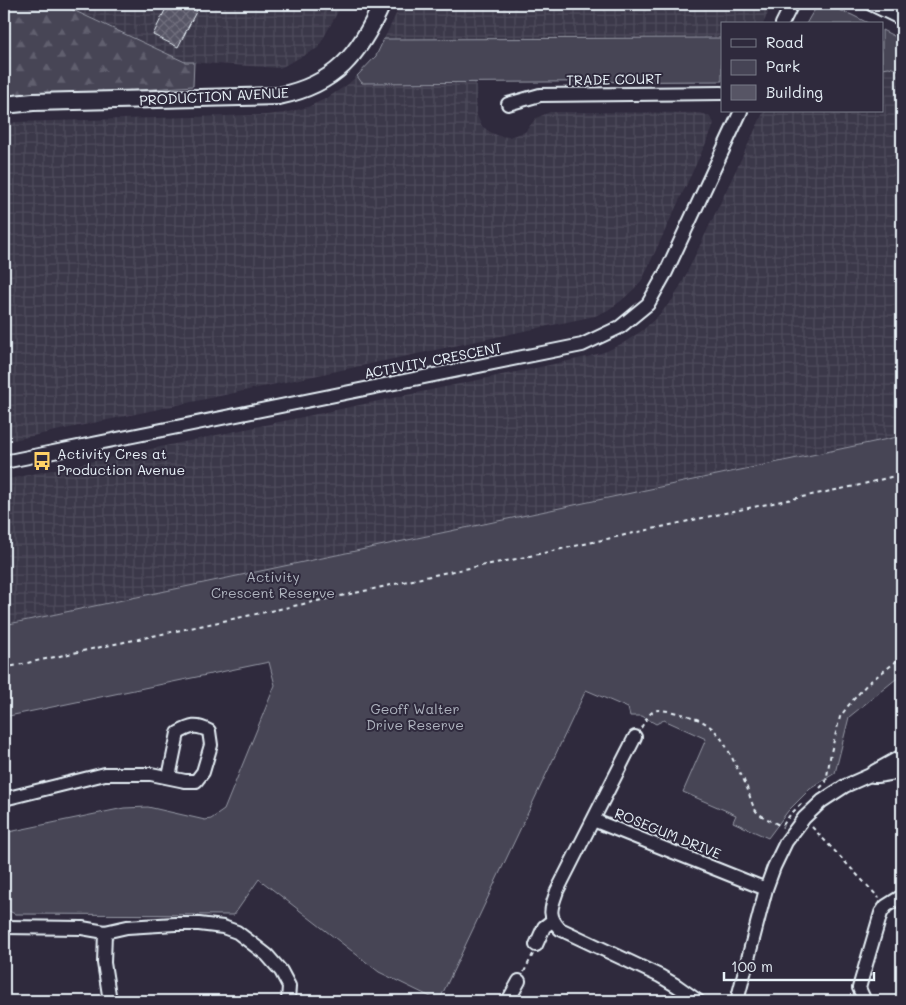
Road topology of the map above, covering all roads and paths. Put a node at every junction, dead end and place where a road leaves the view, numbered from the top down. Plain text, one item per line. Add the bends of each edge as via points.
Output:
1 (382, 4) edge
2 (792, 4) edge
3 (871, 4) edge
4 (902, 19) edge
5 (783, 22) edge
6 (721, 93) edge
7 (508, 104) dead end
8 (4, 105) edge
9 (741, 112) edge
10 (4, 462) edge
11 (902, 474) edge
12 (902, 657) edge
13 (4, 668) edge
14 (635, 737) joint
15 (902, 757) edge
16 (902, 762) edge
17 (902, 772) edge
18 (870, 775) junction
19 (169, 777) junction
20 (819, 788) dead end
21 (4, 799) edge
22 (807, 799) dead end
23 (804, 818) junction
24 (592, 820) junction
25 (788, 829) junction
26 (766, 889) junction
27 (902, 896) edge
28 (886, 906) junction
29 (552, 920) junction
30 (4, 926) edge
31 (105, 932) junction
32 (536, 945) joint
33 (519, 981) joint
34 (110, 1001) edge
35 (288, 1001) edge
36 (508, 1001) edge
37 (698, 1001) edge
38 (738, 1001) edge
39 (865, 1001) edge

1 - 8 main road, PRODUCTION AVENUE via 359,47 343,65 320,82 294,92 279,96
2 - 5 street
3 - 4 street
6 - 7 street, TRADE COURT via 540,95
9 - 10 street, ACTIVITY CRESCENT via 648,304 620,327 582,346
11 - 13 path
12 - 20 path via 867,684 840,717 826,782
14 - 24 street
14 - 25 path via 653,710 691,716 710,726 732,755 757,812
15 - 16 street
15 - 18 street
17 - 18 street
18 - 23 street via 845,786
19 - 19 street via 178,733 199,726 209,731 210,745 203,772 196,781
19 - 21 street via 105,774
22 - 25 path via 790,815
23 - 25 street
23 - 28 path
24 - 26 street, ROSEGUM DRIVE
24 - 29 street, ROSEGUM DRIVE via 557,891 551,908
25 - 26 street
26 - 38 street
27 - 28 street
28 - 39 street via 881,913 859,988
29 - 32 street via 544,926
29 - 37 street via 560,929 660,976
30 - 31 street via 82,928
31 - 34 street via 104,963
31 - 35 street via 175,924 223,927 237,932 267,955 281,971 289,986
32 - 33 path
33 - 36 street

